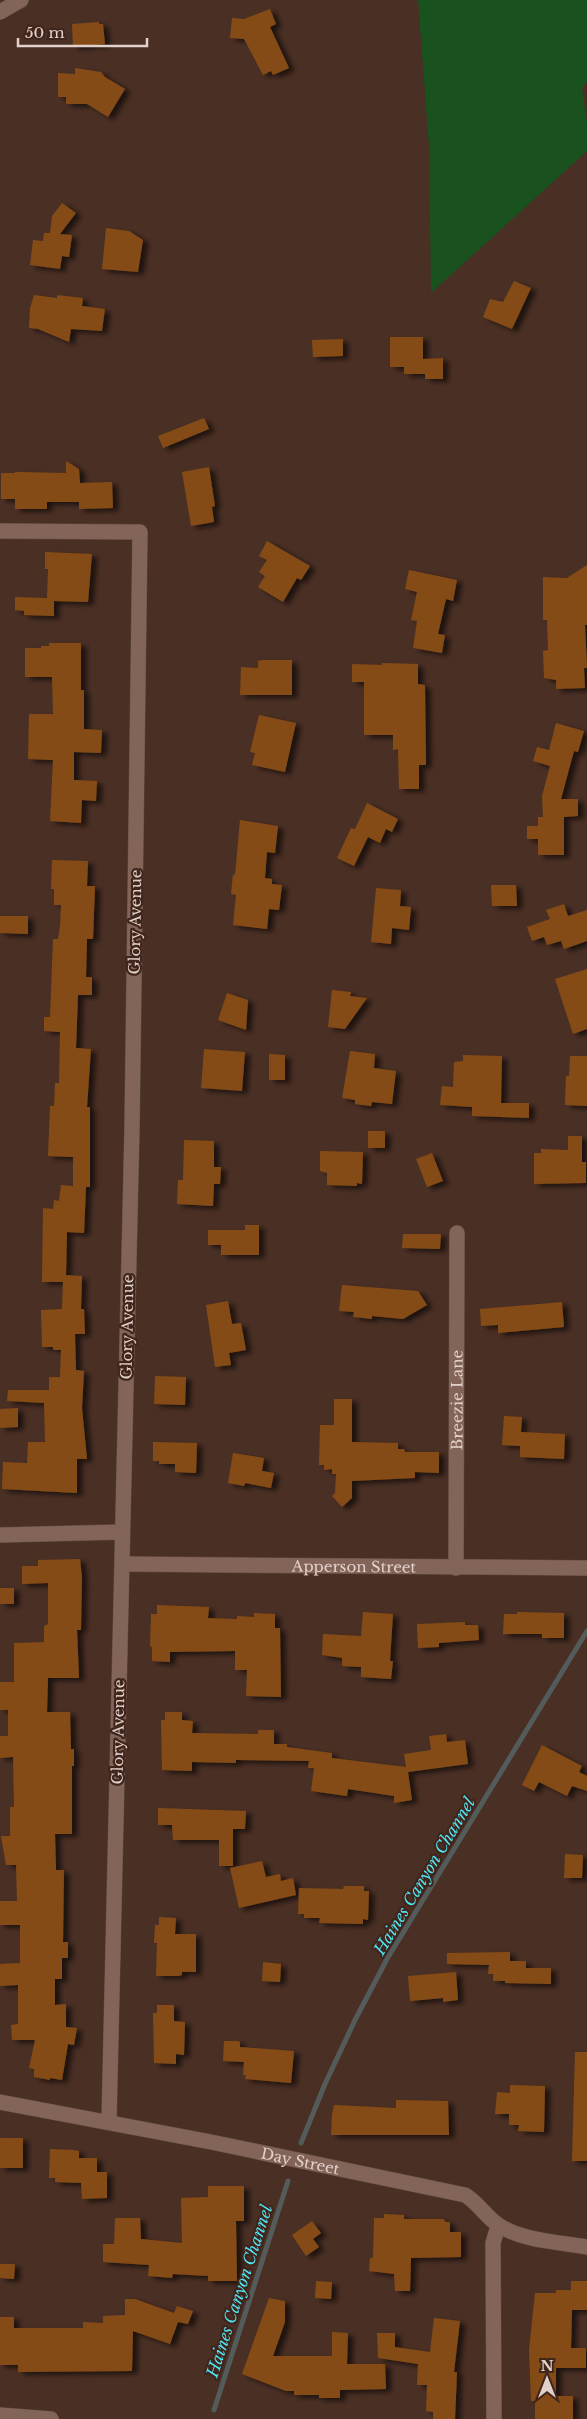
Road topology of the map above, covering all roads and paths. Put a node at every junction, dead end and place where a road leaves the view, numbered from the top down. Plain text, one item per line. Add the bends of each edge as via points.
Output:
1 (21, 0) edge
2 (0, 12) edge
3 (0, 531) edge
4 (458, 1233) dead end
5 (122, 1532) junction
6 (0, 1535) edge
7 (122, 1564) junction
8 (456, 1568) junction
9 (587, 1568) edge
10 (0, 2102) edge
11 (109, 2122) junction
12 (498, 2226) junction
13 (587, 2247) edge
14 (0, 2416) edge
15 (51, 2419) edge
16 (494, 2419) edge

1 - 2 street
3 - 5 street, Glory Avenue via 140,532 132,1128
4 - 8 street, Breezie Lane
5 - 6 street
5 - 7 street, Glory Avenue
7 - 8 street, Apperson Street
7 - 11 street, Glory Avenue
8 - 9 street, Apperson Street
10 - 11 street, Day Street
11 - 12 street, Day Street via 465,2195
12 - 13 street, Day Street via 521,2235
12 - 16 street via 494,2244
14 - 15 street

